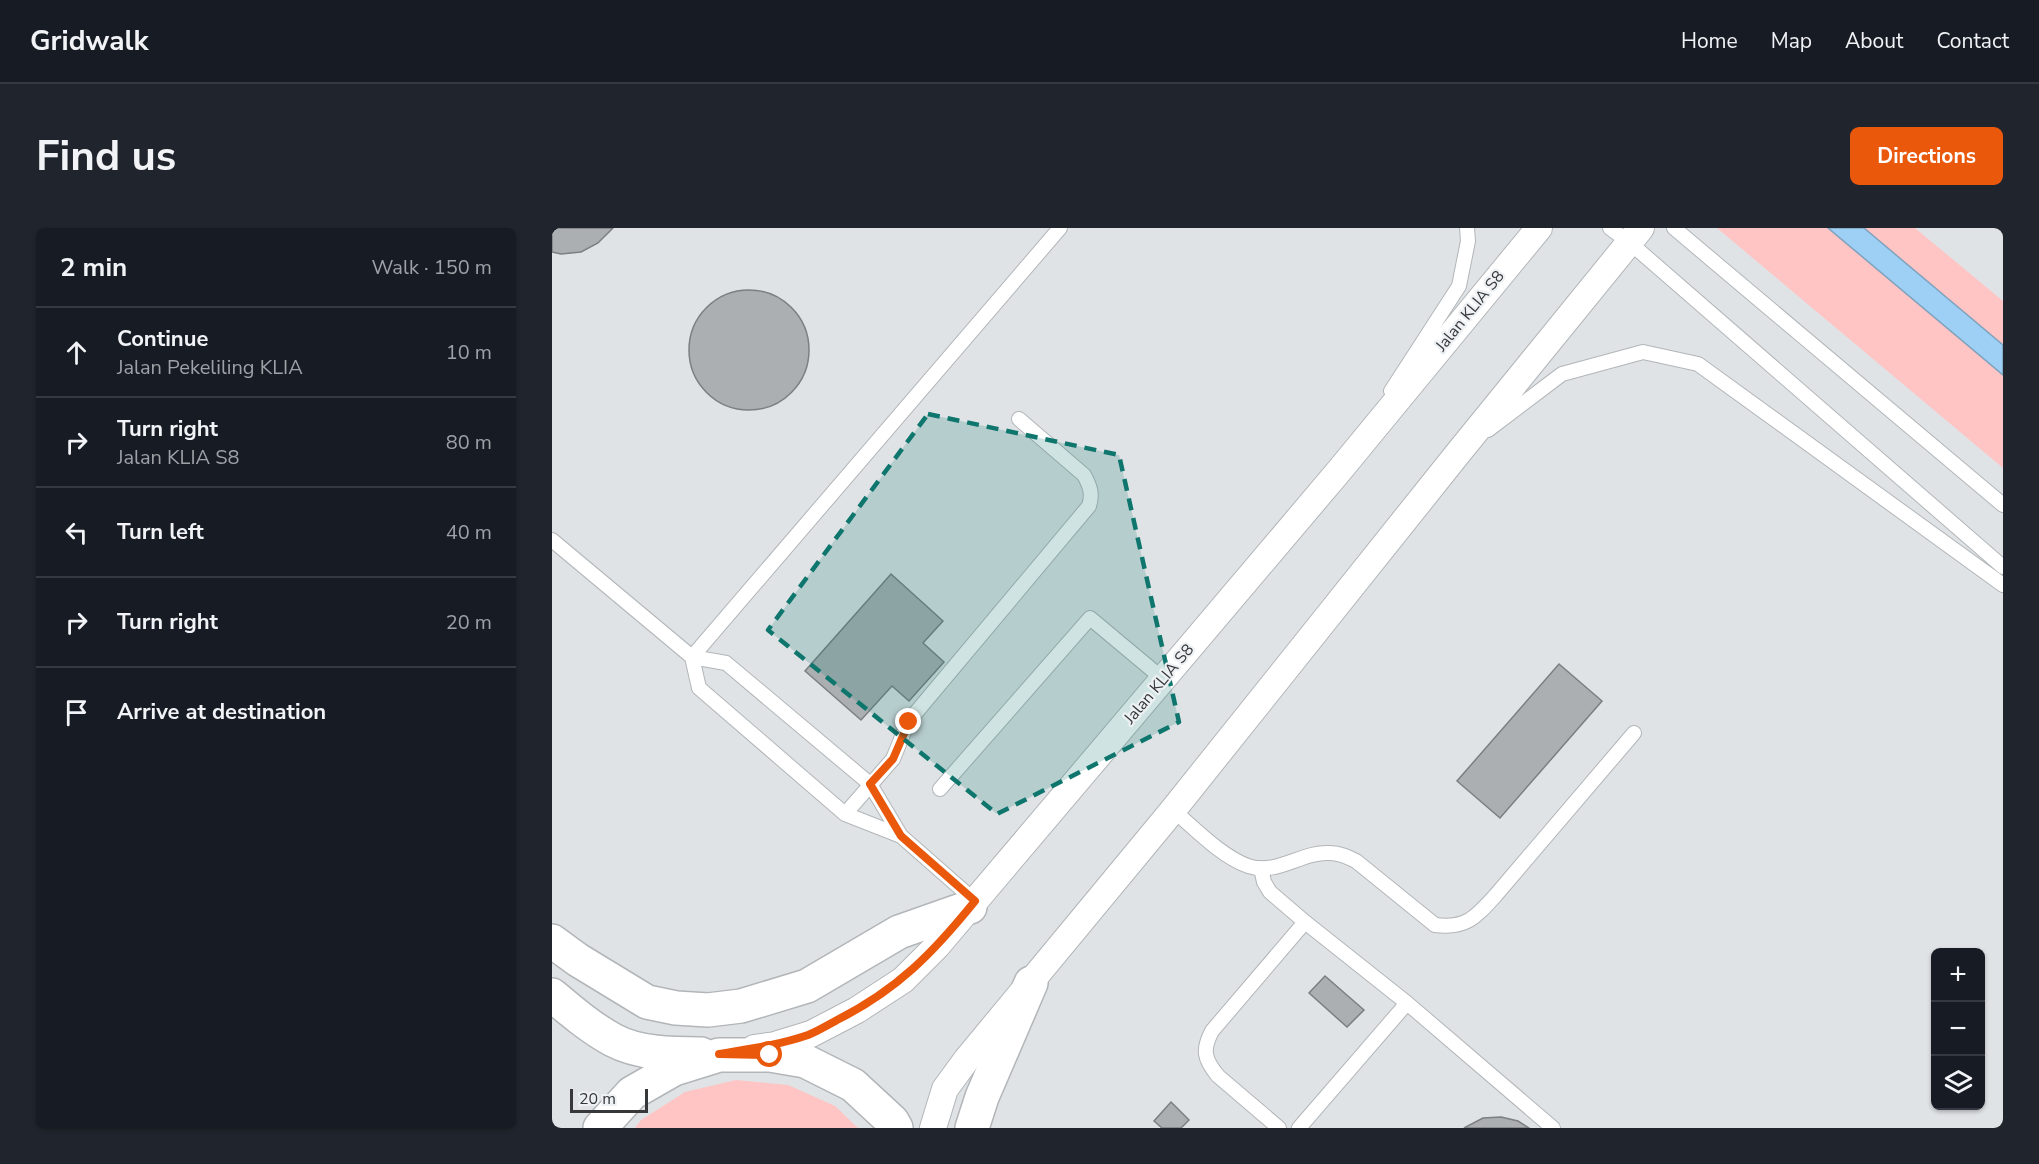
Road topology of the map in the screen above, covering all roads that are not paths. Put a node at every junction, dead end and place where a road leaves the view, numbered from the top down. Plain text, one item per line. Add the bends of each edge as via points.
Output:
1 (1060, 228) edge
2 (1467, 228) edge
3 (1539, 228) edge
4 (1674, 228) edge
5 (1627, 233) edge
6 (1019, 419) dead end
7 (1459, 452) junction
8 (1339, 471) junction
9 (2003, 505) edge
10 (552, 540) edge
11 (2003, 567) edge
12 (2003, 585) edge
13 (692, 657) junction
14 (1163, 679) junction
15 (1634, 733) dead end
16 (870, 784) junction
17 (940, 789) dead end
18 (1173, 810) junction
19 (845, 814) junction
20 (901, 836) junction
21 (1262, 868) junction
22 (972, 904) junction
23 (1305, 922) junction
24 (552, 941) edge
25 (1031, 983) junction
26 (552, 995) edge
27 (1407, 1004) junction
28 (719, 1054) junction
29 (600, 1128) edge
30 (896, 1128) edge
31 (933, 1128) edge
32 (972, 1128) edge
33 (1279, 1128) edge
34 (1299, 1128) edge
35 (1553, 1128) edge

1 - 13 lane
2 - 8 lane via 1459,286
3 - 8 street, Jalan KLIA S8
4 - 9 lane
5 - 7 street
5 - 11 lane
6 - 16 lane via 1084,475 1092,497 1089,506 909,722 893,759
7 - 12 lane via 1562,374 1643,352 1698,364
7 - 18 street
8 - 14 street, Jalan KLIA S8
10 - 13 lane
13 - 16 lane via 726,663
13 - 19 lane via 699,688
14 - 17 lane via 1090,618
14 - 22 street, Jalan KLIA S8
15 - 21 lane via 1495,896 1476,917 1463,923 1450,927 1435,925 1343,854 1328,852 1279,867
16 - 19 lane
16 - 20 lane
18 - 21 lane via 1227,854 1248,866
18 - 25 street
19 - 20 lane
20 - 22 lane
21 - 23 lane via 1270,892
22 - 24 street via 899,932 807,986 741,1006 708,1010 647,1002
22 - 28 street, Jalan KLIA S8 via 903,980 857,1010 811,1034 775,1045
23 - 27 lane
23 - 33 lane via 1212,1031 1205,1055 1218,1076
25 - 31 street via 945,1089
25 - 32 street
26 - 28 street via 615,1041 676,1054
27 - 34 lane
27 - 35 lane
28 - 29 street via 674,1069 632,1092
28 - 30 street via 770,1055 805,1061 853,1085

